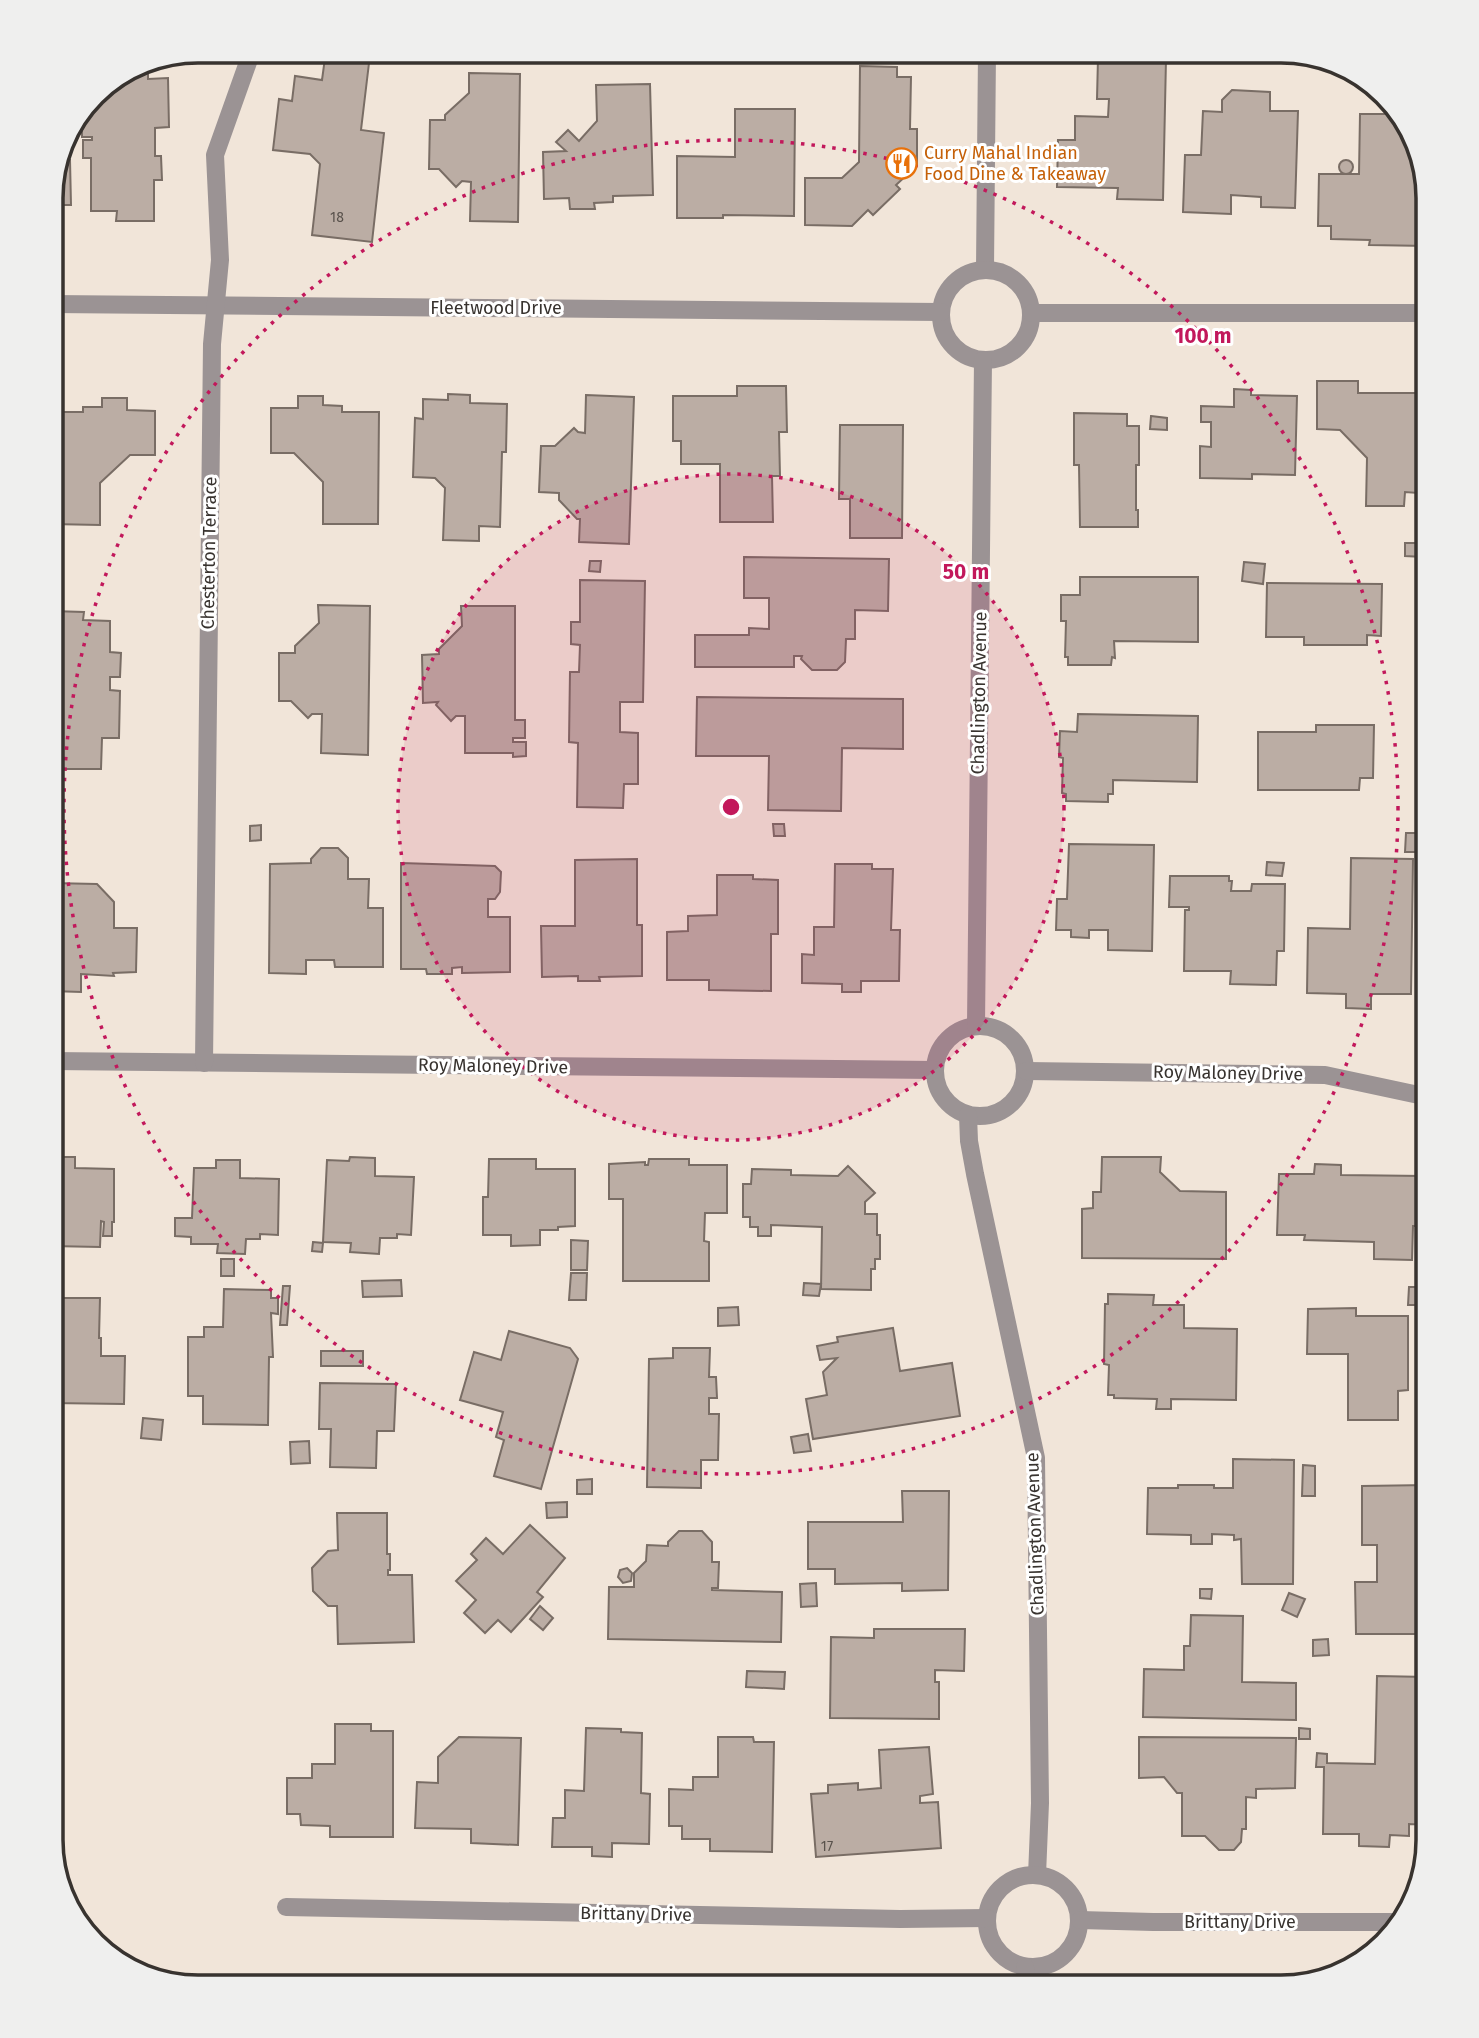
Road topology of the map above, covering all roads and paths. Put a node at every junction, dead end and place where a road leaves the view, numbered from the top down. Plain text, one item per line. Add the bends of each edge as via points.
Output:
1 (248, 63) edge
2 (987, 63) edge
3 (985, 269) junction
4 (63, 304) edge
5 (216, 307) junction
6 (940, 312) junction
7 (1032, 313) junction
8 (1416, 313) edge
9 (983, 360) junction
10 (976, 1026) junction
11 (63, 1061) edge
12 (204, 1063) junction
13 (934, 1070) junction
14 (1026, 1071) junction
15 (1416, 1094) edge
16 (968, 1115) junction
17 (1037, 1875) junction
18 (286, 1907) dead end
19 (987, 1917) junction
20 (1080, 1920) junction
21 (1388, 1922) edge
22 (1025, 1967) junction
23 (1025, 1975) edge

1 - 5 street, Chesterton Terrace via 215,155 220,260
2 - 3 street
3 - 6 street via 959,277 950,286
3 - 7 street via 999,271 1022,286
4 - 5 street, Fleetwood Drive
5 - 6 street, Fleetwood Drive
5 - 12 street, Chesterton Terrace
6 - 9 street via 952,344 969,357
7 - 8 street
7 - 9 street via 1030,328 1018,347 998,359
9 - 10 street, Chadlington Avenue
10 - 13 street via 963,1028 942,1045
10 - 14 street via 1005,1033 1016,1043
11 - 12 street, Roy Maloney Drive
12 - 13 street, Roy Maloney Drive
13 - 16 street via 944,1098
14 - 15 street, Roy Maloney Drive via 1325,1075
14 - 16 street via 1017,1097 1007,1107 995,1114
16 - 17 street, Chadlington Avenue via 975,1174 1036,1458
17 - 19 street via 1023,1876 998,1891
17 - 20 street via 1062,1885
18 - 19 street, Brittany Drive
19 - 22 street via 988,1931 1001,1955
20 - 21 street, Brittany Drive
20 - 22 street via 1075,1940 1064,1956 1052,1964
22 - 23 street

